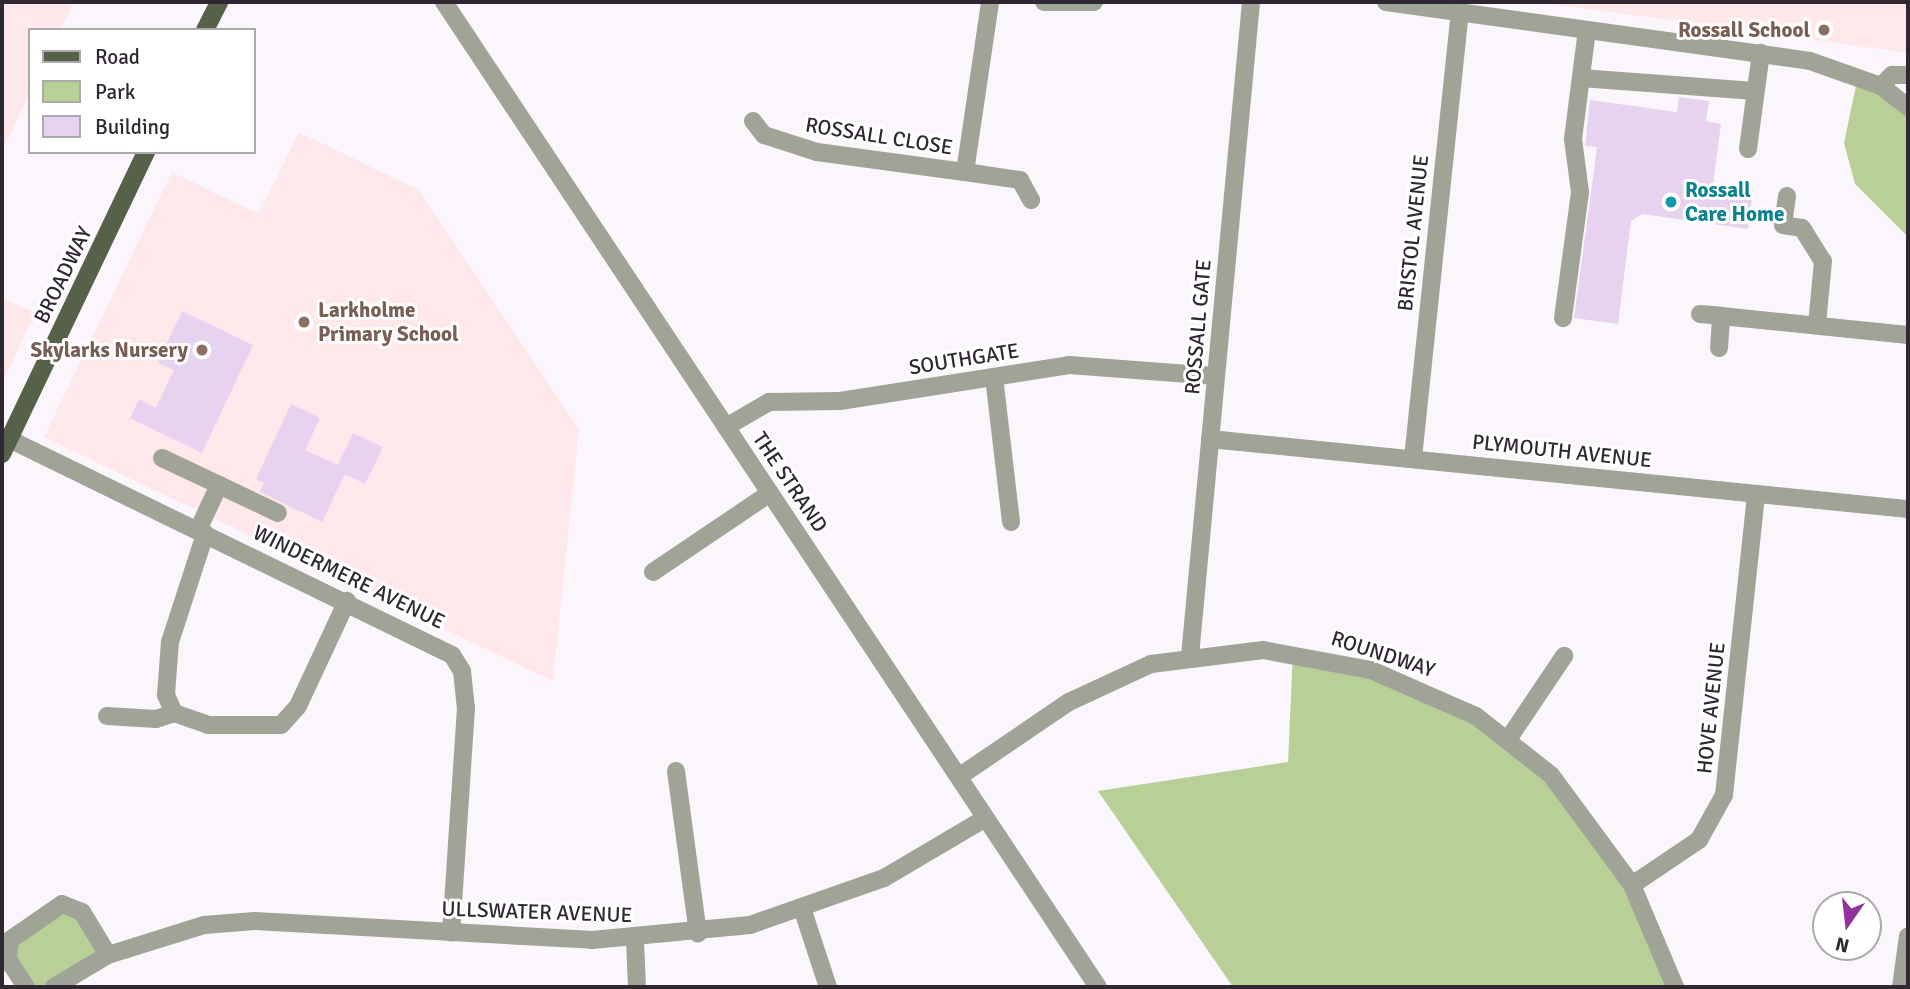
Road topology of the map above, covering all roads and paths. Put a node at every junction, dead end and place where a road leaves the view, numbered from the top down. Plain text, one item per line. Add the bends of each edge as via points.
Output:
1 (219, 2) edge
2 (444, 2) edge
3 (990, 2) edge
4 (1044, 2) edge
5 (1094, 2) edge
6 (1251, 2) edge
7 (1387, 2) edge
8 (1460, 12) junction
9 (206, 28) edge
10 (1587, 30) junction
11 (1761, 53) junction
12 (1908, 75) edge
13 (1581, 78) junction
14 (1881, 86) junction
15 (1755, 91) junction
16 (1908, 107) edge
17 (753, 121) dead end
18 (1748, 149) dead end
19 (145, 154) edge
20 (965, 172) junction
21 (1787, 196) dead end
22 (1031, 200) dead end
23 (1700, 314) dead end
24 (1721, 316) junction
25 (1563, 317) dead end
26 (1816, 324) junction
27 (1908, 335) edge
28 (1719, 348) dead end
29 (1216, 376) junction
30 (994, 377) junction
31 (726, 427) junction
32 (1210, 439) junction
33 (5, 447) edge
34 (162, 458) dead end
35 (1413, 458) junction
36 (219, 485) junction
37 (770, 493) junction
38 (1756, 494) junction
39 (1908, 509) edge
40 (278, 513) dead end
41 (1011, 522) dead end
42 (202, 532) junction
43 (653, 572) dead end
44 (347, 601) junction
45 (1190, 656) junction
46 (1564, 656) dead end
47 (174, 713) junction
48 (107, 716) dead end
49 (1510, 738) junction
50 (676, 771) dead end
51 (960, 776) junction
52 (986, 818) junction
53 (1632, 885) junction
54 (803, 911) junction
55 (451, 932) junction
56 (698, 934) junction
57 (1908, 936) edge
58 (635, 940) junction
59 (108, 955) junction
60 (1672, 986) edge
61 (26, 987) edge
62 (54, 987) edge
63 (637, 987) edge
64 (828, 987) edge
65 (1098, 987) edge
66 (1901, 987) edge

1 - 9 main road
2 - 31 street, THE STRAND
3 - 20 street, ROSSALL CLOSE
4 - 5 street
6 - 29 street, ROSSALL GATE
7 - 8 street
8 - 10 street
8 - 35 street, BRISTOL AVENUE
10 - 11 street
10 - 13 street
11 - 14 street via 1844,71
11 - 15 street
12 - 14 street via 1892,75
13 - 15 street
13 - 25 street via 1572,157 1580,192
14 - 16 street
15 - 18 street
17 - 20 street, ROSSALL CLOSE via 764,135 817,152
19 - 33 main road, BROADWAY
20 - 22 street, ROSSALL CLOSE via 1020,180
21 - 26 street via 1783,225 1802,228 1823,261
23 - 24 street
24 - 26 street
24 - 28 street
26 - 27 street
29 - 30 street, SOUTHGATE via 1092,365
29 - 32 street, ROSSALL GATE
30 - 31 street, SOUTHGATE via 840,401 769,402
30 - 41 street
31 - 37 street, THE STRAND
32 - 35 street, PLYMOUTH AVENUE
32 - 45 street, ROSSALL GATE
33 - 42 street, WINDERMERE AVENUE
34 - 36 street
35 - 38 street, PLYMOUTH AVENUE
36 - 40 street
36 - 42 street
37 - 43 street
37 - 51 street, THE STRAND
38 - 39 street, PLYMOUTH AVENUE
38 - 53 street, HOVE AVENUE via 1724,795 1699,840
42 - 44 street, WINDERMERE AVENUE
42 - 47 street via 170,642 166,695
44 - 47 street via 298,706 281,725 208,725
44 - 55 street, WINDERMERE AVENUE via 437,644 462,671 466,708
45 - 49 street, ROUNDWAY via 1263,650 1335,660 1444,698
45 - 51 street, ROUNDWAY via 1092,689
46 - 49 street
47 - 48 street via 156,719
49 - 53 street, ROUNDWAY via 1583,810
50 - 56 street
51 - 52 street, THE STRAND
52 - 54 street, ULLSWATER AVENUE via 884,878
52 - 65 street, THE STRAND
53 - 60 street, ROUNDWAY
54 - 56 street, ULLSWATER AVENUE
54 - 64 street
55 - 58 street, ULLSWATER AVENUE
55 - 59 street, ULLSWATER AVENUE via 217,924 156,936
56 - 58 street, ULLSWATER AVENUE
57 - 66 street
58 - 63 street
59 - 61 street via 82,912 62,904 10,940 8,960
59 - 62 street, ULLSWATER AVENUE

